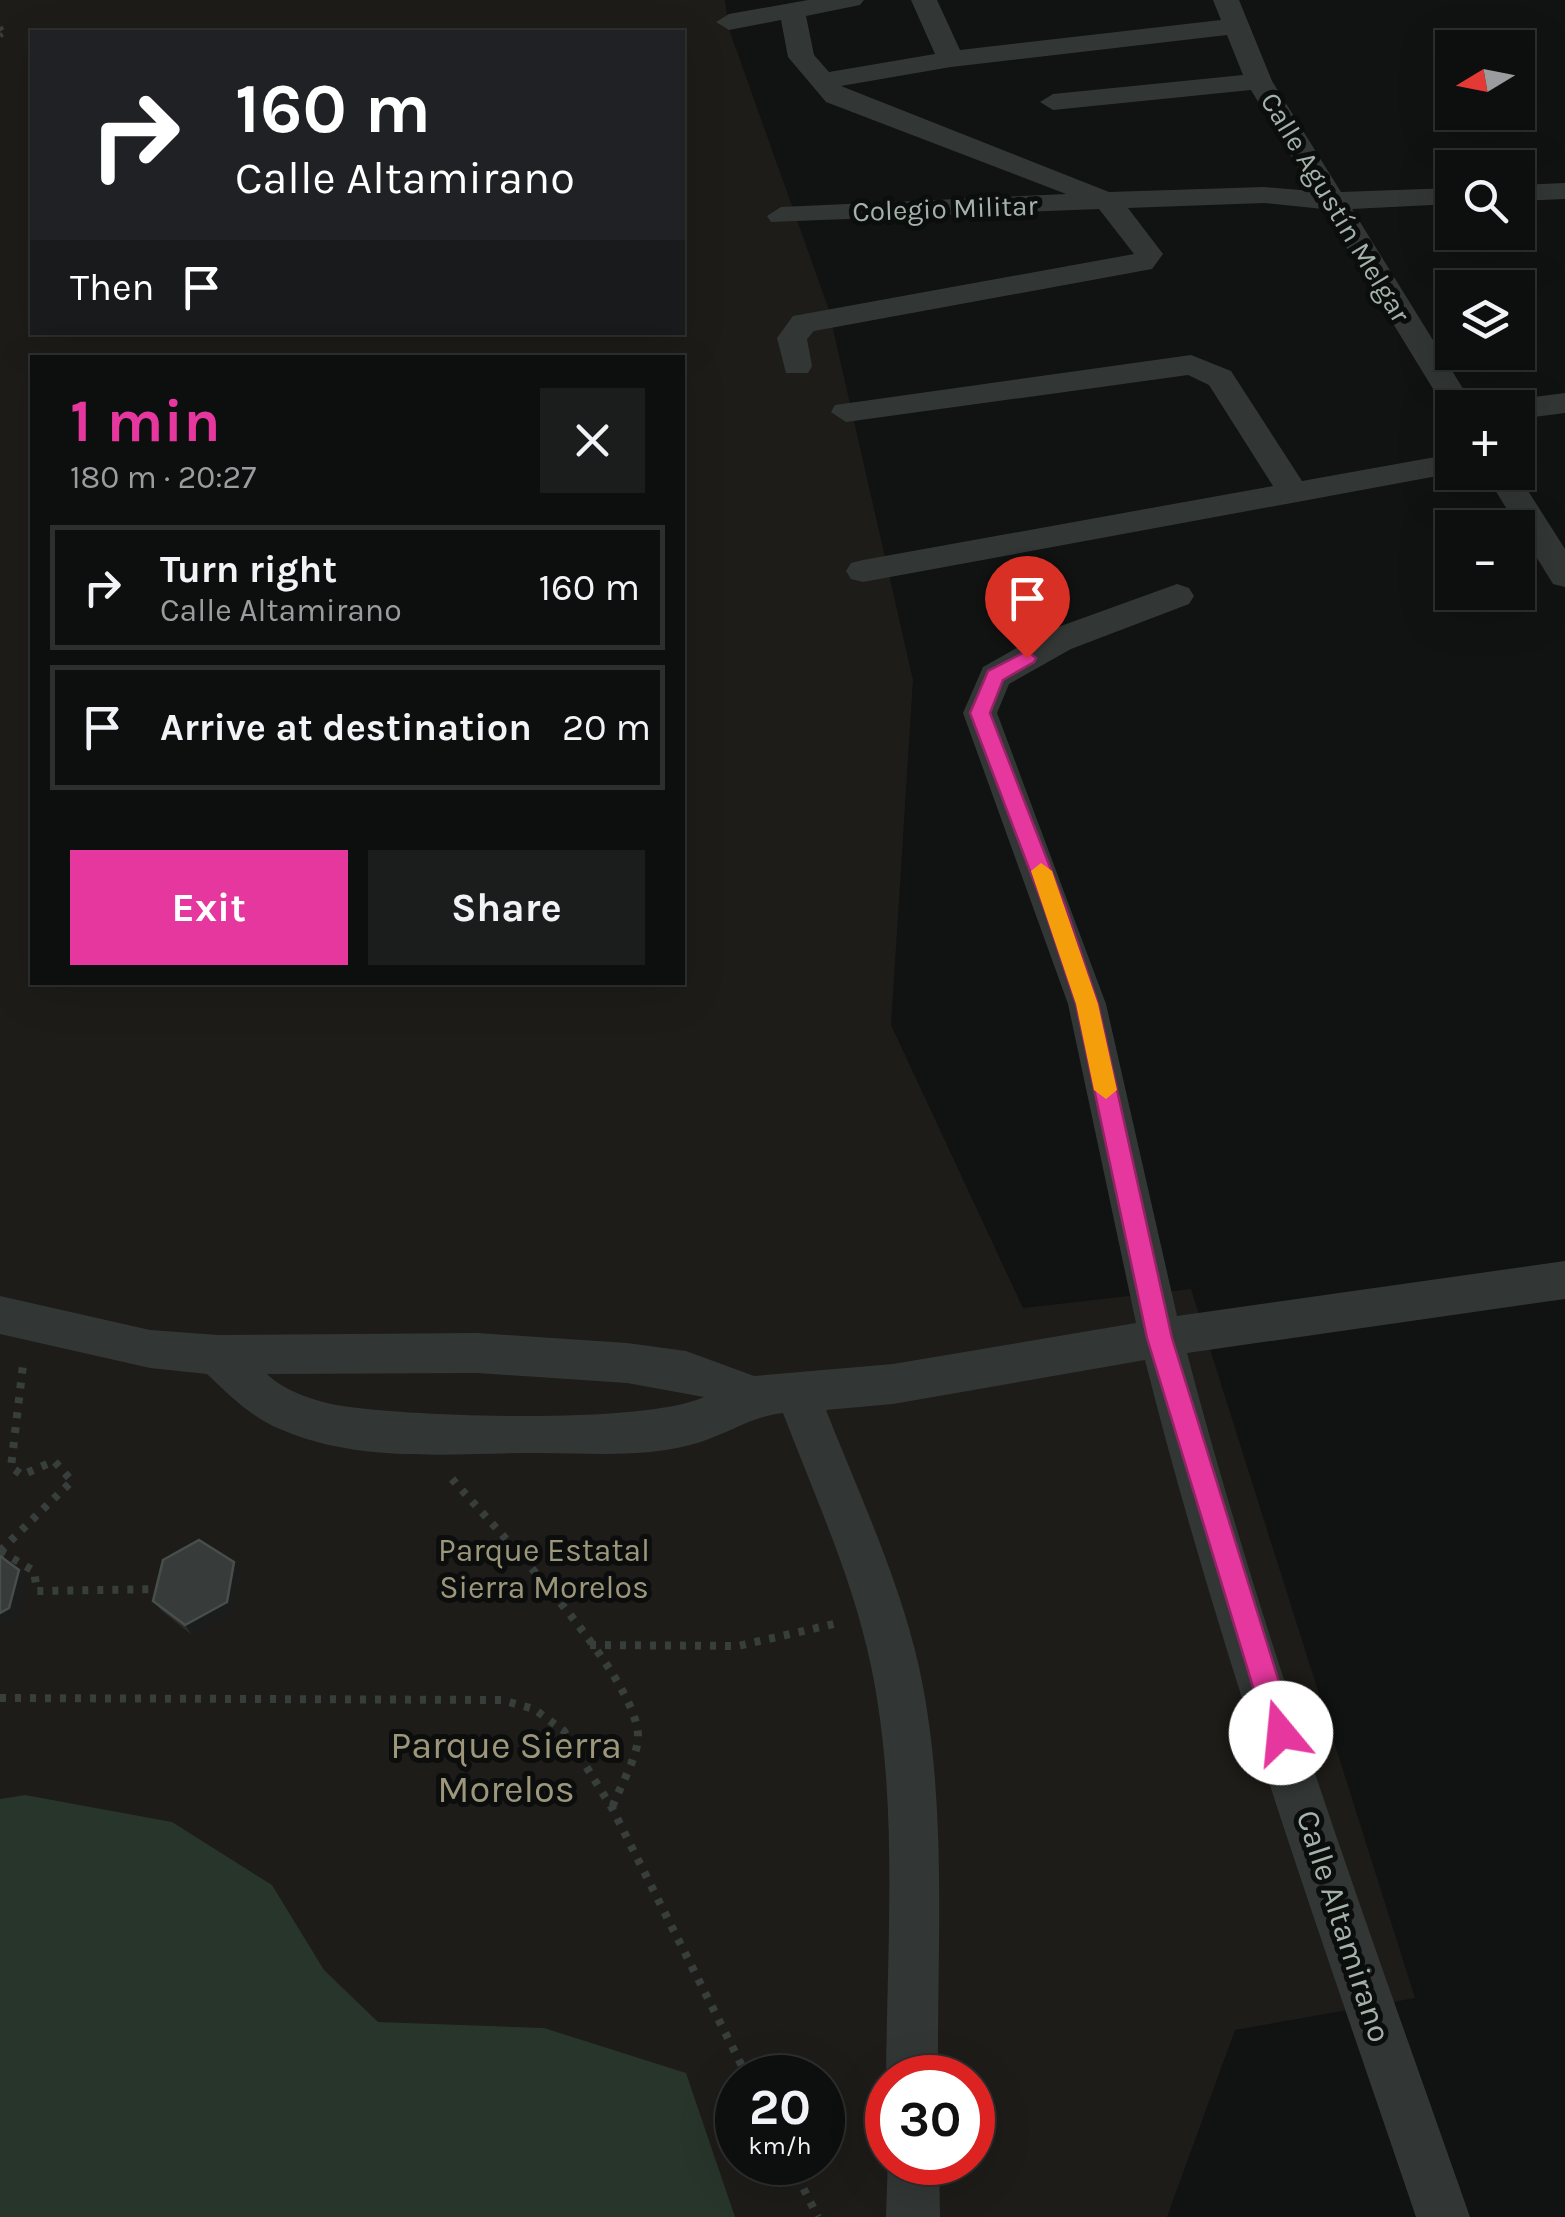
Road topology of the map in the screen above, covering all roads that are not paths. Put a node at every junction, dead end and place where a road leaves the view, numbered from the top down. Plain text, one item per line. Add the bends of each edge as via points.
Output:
1 (850, 0) edge
2 (924, 0) edge
3 (792, 10) junction
4 (1230, 13) edge
5 (729, 22) dead end
6 (952, 59) junction
7 (825, 81) junction
8 (1260, 81) junction
9 (1053, 102) dead end
10 (1565, 191) edge
11 (1535, 192) edge
12 (1435, 197) edge
13 (1330, 202) junction
14 (1108, 203) junction
15 (781, 216) dead end
16 (796, 366) dead end
17 (1449, 390) edge
18 (1565, 404) edge
19 (1535, 407) edge
20 (846, 412) dead end
21 (1435, 467) edge
22 (1511, 490) edge
23 (1295, 494) junction
24 (863, 571) dead end
25 (1565, 576) edge
26 (1177, 596) dead end
27 (1565, 1280) edge
28 (19, 1321) edge
29 (1160, 1338) junction
30 (218, 1355) junction
31 (776, 1395) junction
32 (912, 2055) edge
33 (912, 2185) edge
34 (913, 2217) edge
35 (1443, 2217) edge

1 - 3 street
2 - 6 street
3 - 5 street
3 - 7 street via 801,56
4 - 6 street
4 - 8 street, Calle Agustín Melgar
6 - 7 street
7 - 14 street via 847,103
8 - 9 street
8 - 13 street, Calle Agustín Melgar
10 - 11 street
12 - 13 street, Colegio Militar
13 - 14 street, Colegio Militar via 1264,195
13 - 17 street, Calle Agustín Melgar
14 - 15 street, Colegio Militar
14 - 16 street via 1147,248 1148,258 1118,269 804,324 792,338
18 - 19 street
20 - 23 street via 1169,366 1206,369 1220,378
21 - 23 street
22 - 25 street
23 - 24 street
26 - 29 street, Calle Altamirano via 1058,640 995,676 980,713 1087,1004
27 - 29 street
28 - 30 street via 150,1349
29 - 31 street via 893,1384
29 - 35 street, Calle Altamirano via 1338,1912
30 - 31 street via 477,1354 627,1363
30 - 31 street via 257,1394 294,1414 413,1432 631,1433 691,1425
31 - 32 street via 878,1608 902,1703
33 - 34 street

